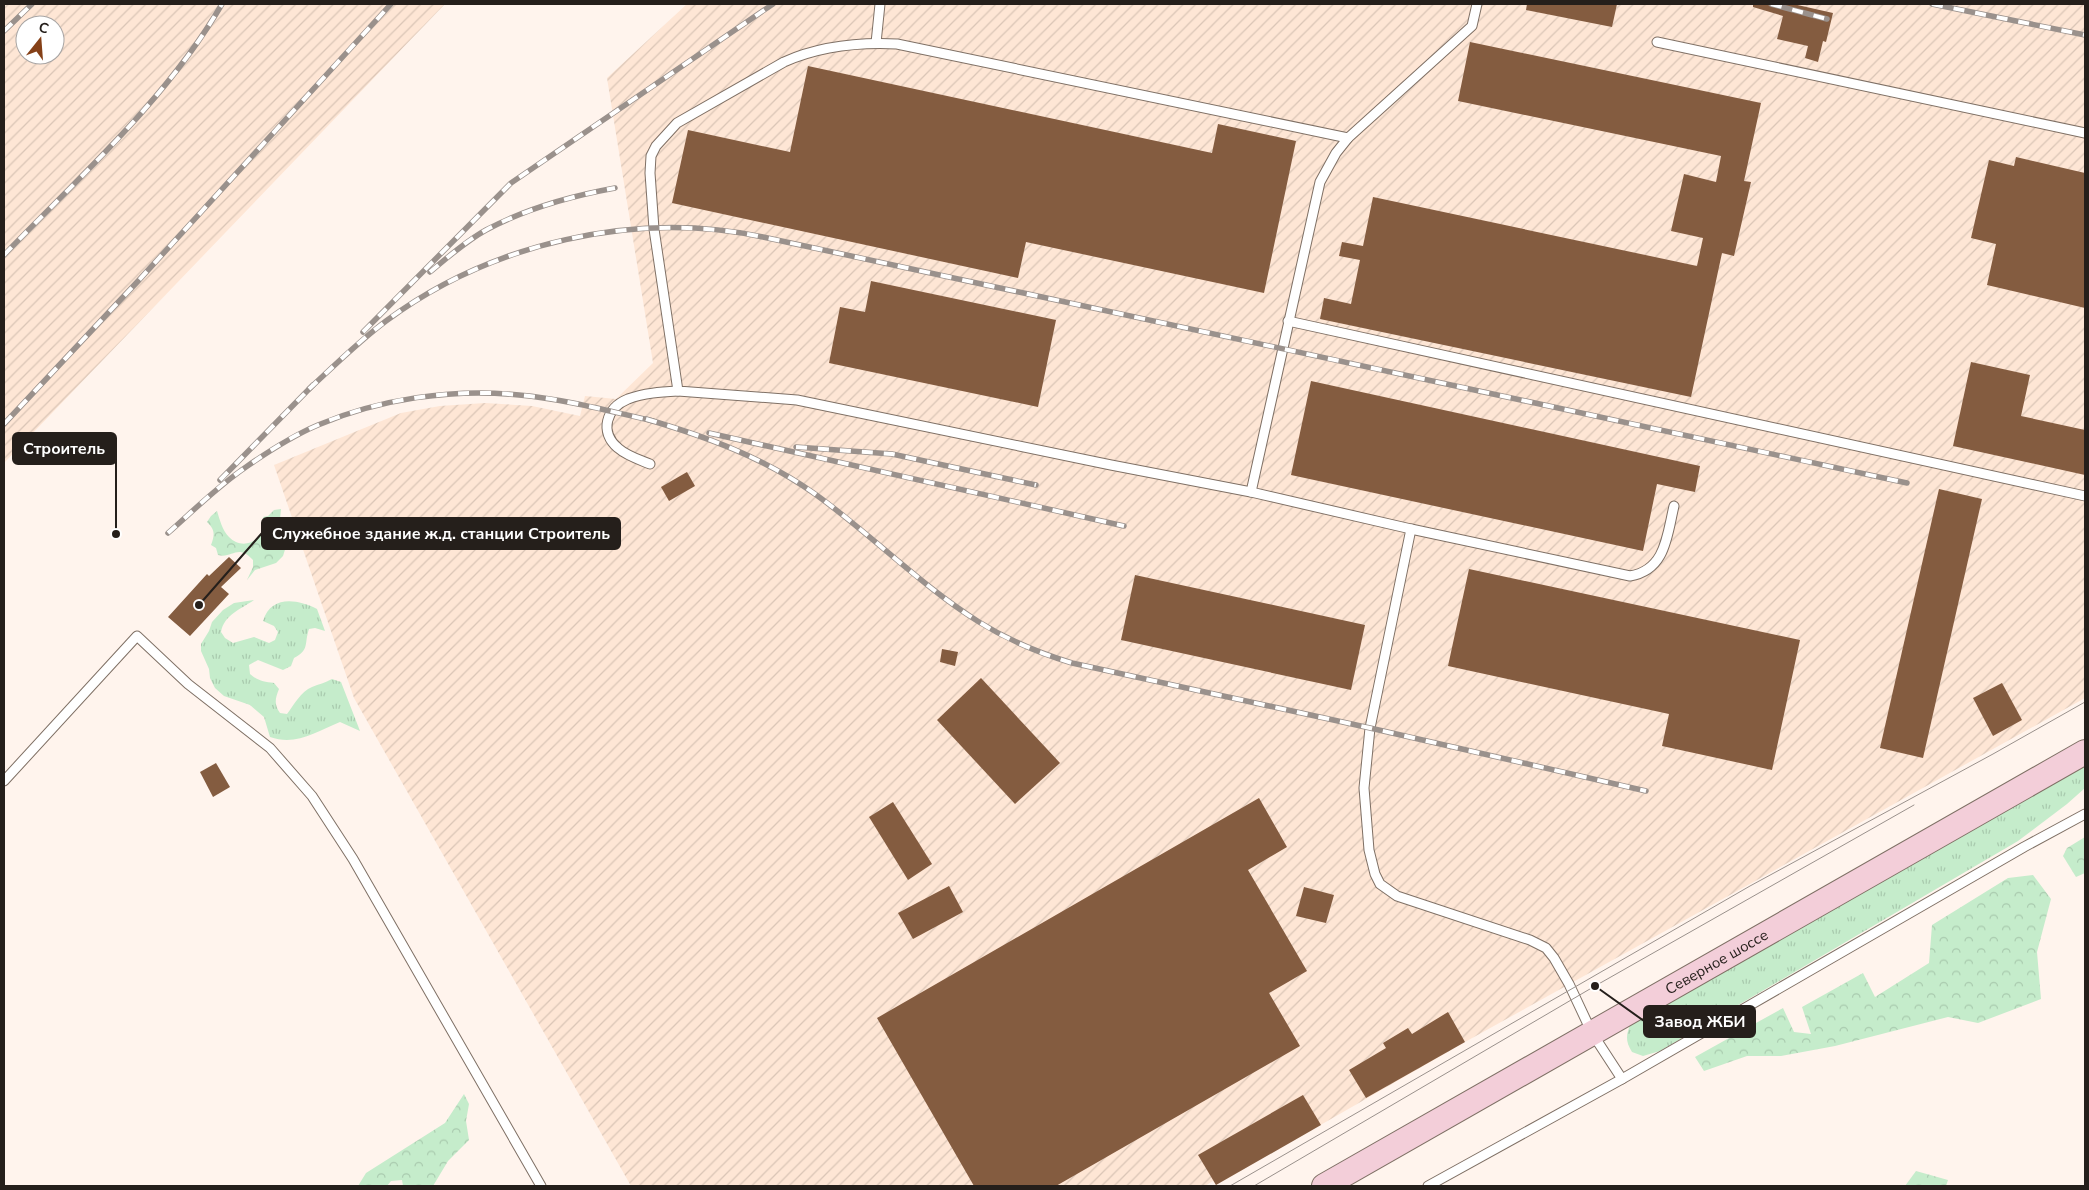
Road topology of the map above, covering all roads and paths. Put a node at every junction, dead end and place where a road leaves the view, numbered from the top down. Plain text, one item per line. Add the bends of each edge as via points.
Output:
1 (880, 4) edge
2 (1477, 4) edge
3 (1657, 42) dead end
4 (876, 43) junction
5 (2085, 133) edge
6 (1348, 138) junction
7 (1288, 321) junction
8 (678, 391) junction
9 (650, 464) dead end
10 (1251, 492) junction
11 (2085, 496) edge
12 (1674, 506) dead end
13 (1411, 529) junction
14 (2085, 752) edge
15 (4, 781) edge
16 (2085, 814) edge
17 (1592, 1033) junction
18 (1622, 1079) junction
19 (541, 1186) edge
20 (1324, 1186) edge
21 (1428, 1186) edge

1 - 4 lane
2 - 6 lane via 1472,26
3 - 5 lane
4 - 6 lane via 924,48
4 - 8 lane via 819,49 784,62 677,123 656,146 650,165 654,229
6 - 7 lane via 1320,182
7 - 10 lane
7 - 11 lane
8 - 9 lane via 628,399 607,420 608,433 618,448
8 - 10 lane via 797,400
10 - 13 lane
12 - 13 lane via 1664,550 1649,570 1630,576
13 - 17 lane via 1365,766 1365,811 1375,874 1380,884 1397,896 1546,948 1570,984
14 - 17 main road, Северное шоссе
15 - 19 lane via 137,636 188,684 270,748 312,796 353,858
16 - 18 lane
17 - 18 lane
17 - 20 main road, Северное шоссе
18 - 21 lane

